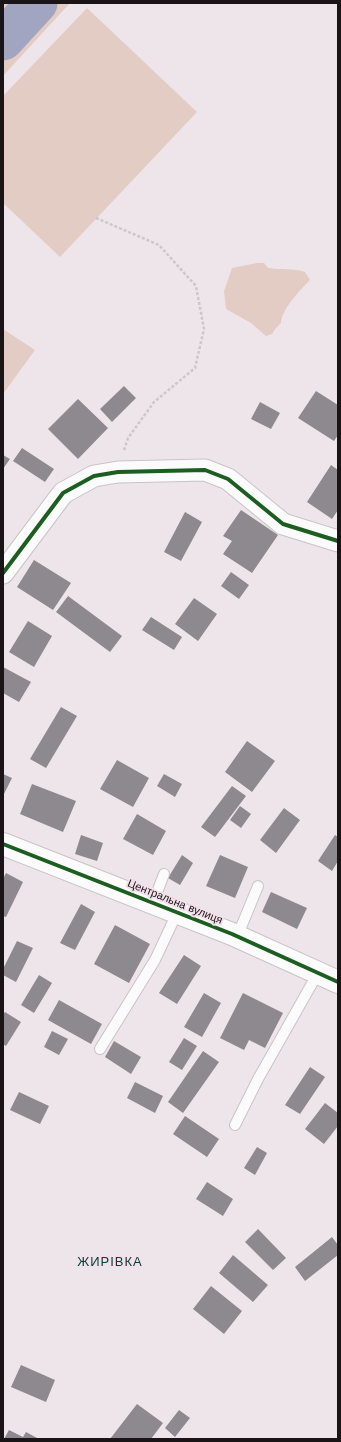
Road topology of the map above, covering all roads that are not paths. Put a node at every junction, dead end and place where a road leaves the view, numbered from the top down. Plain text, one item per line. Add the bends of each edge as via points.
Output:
1 (338, 541) edge
2 (3, 573) edge
3 (3, 844) edge
4 (164, 874) dead end
5 (258, 886) dead end
6 (153, 903) junction
7 (177, 913) junction
8 (237, 937) junction
9 (318, 973) junction
10 (338, 982) edge
11 (100, 1049) dead end
12 (235, 1125) dead end

1 - 2 street via 283,524 228,479 205,470 118,472 94,476 63,493
3 - 6 street, Центральна вулиця
4 - 6 lane
5 - 8 lane
6 - 7 street, Центральна вулиця
7 - 8 street, Центральна вулиця
7 - 11 lane via 155,960
8 - 9 street, Центральна вулиця
9 - 10 street, Центральна вулиця
9 - 12 lane

